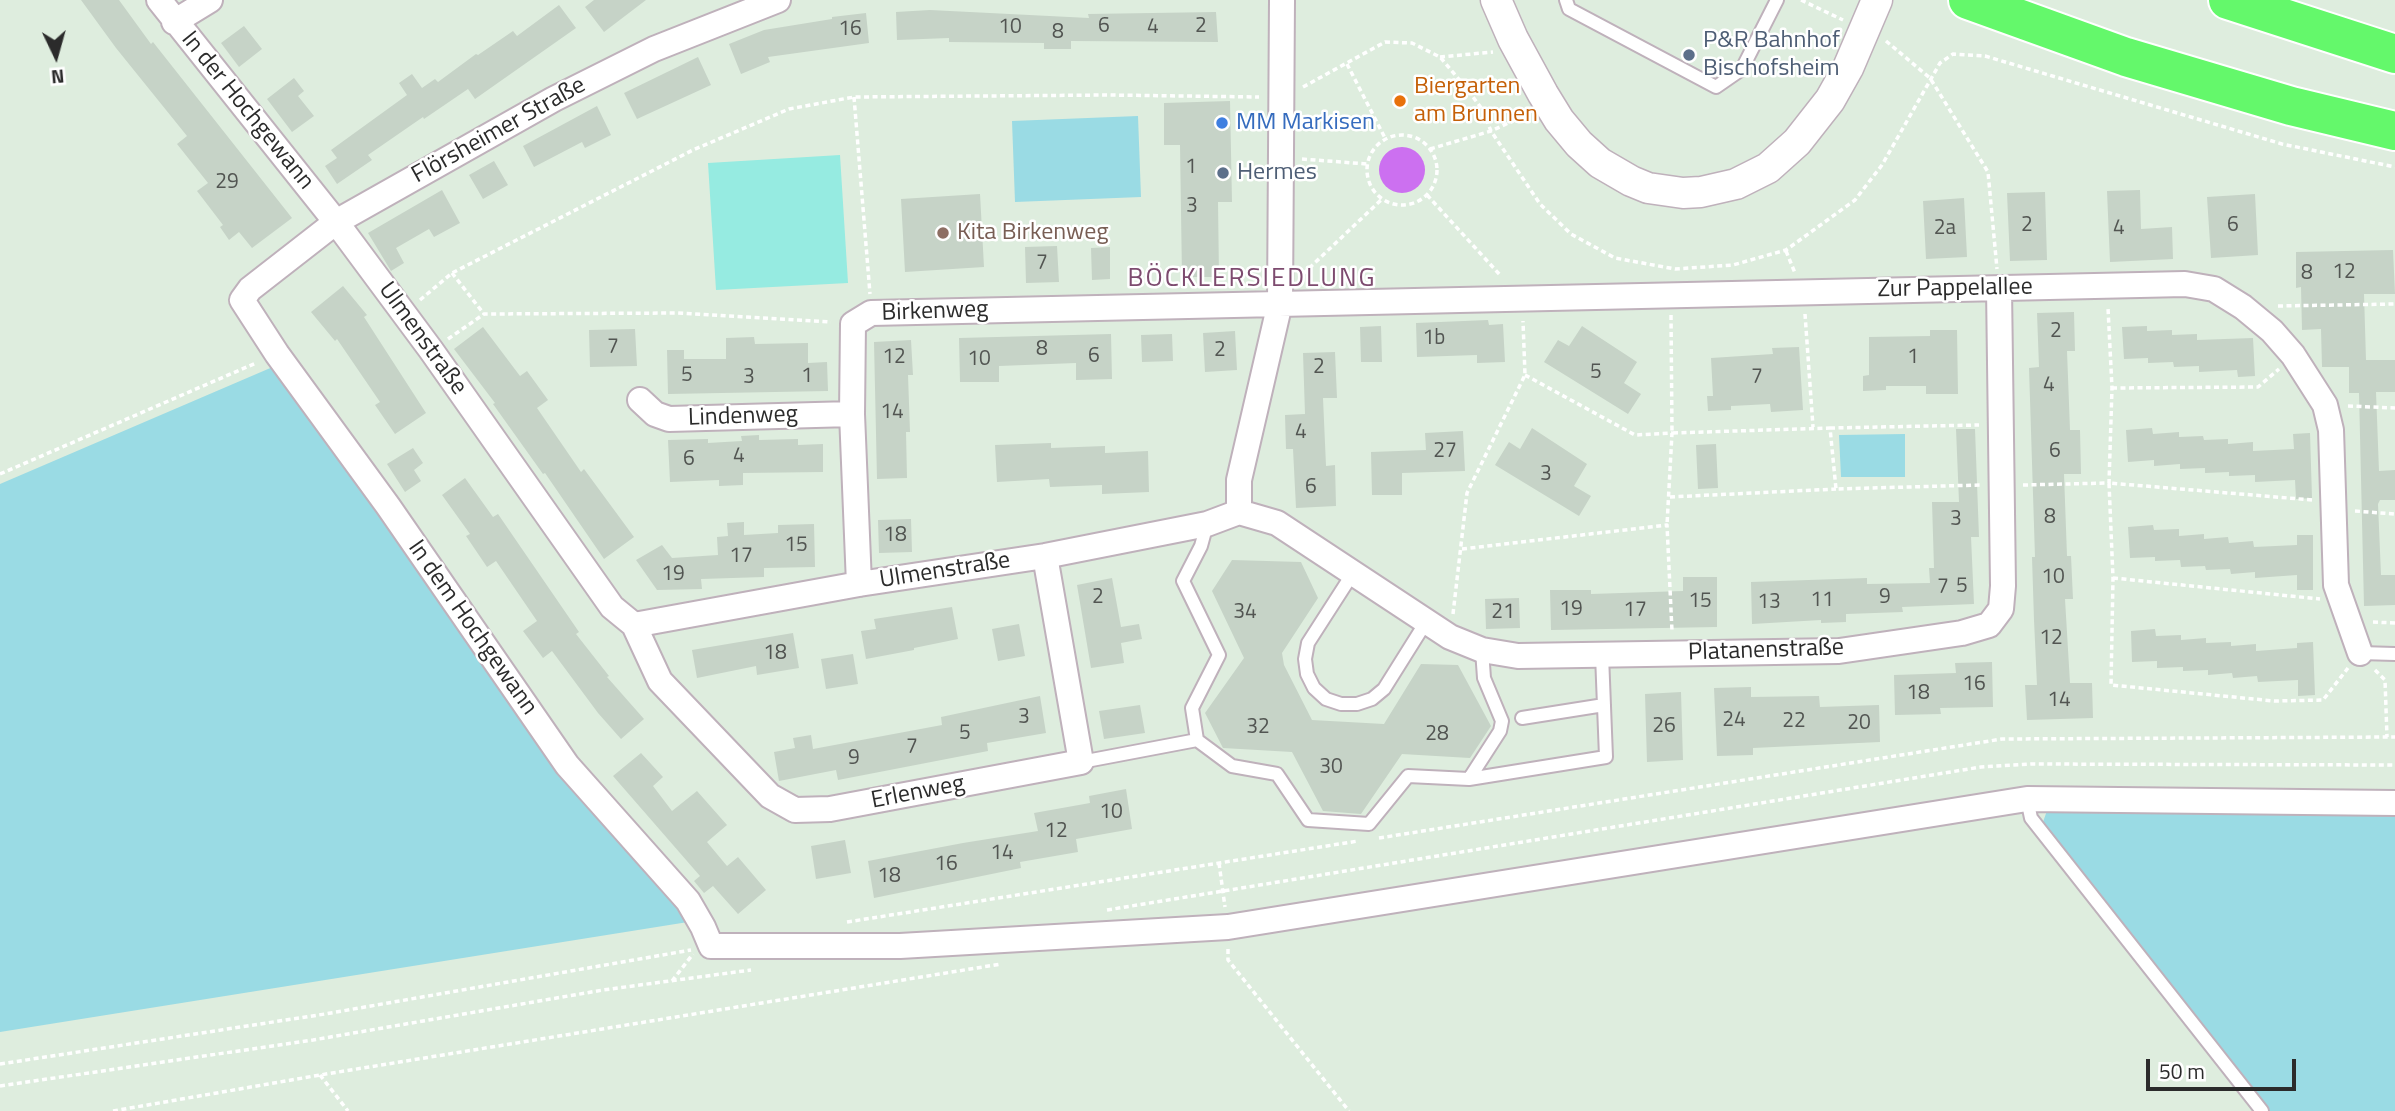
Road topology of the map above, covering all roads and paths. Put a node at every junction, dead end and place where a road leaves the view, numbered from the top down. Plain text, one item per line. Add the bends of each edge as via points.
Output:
1 (159, 0) edge
2 (210, 0) edge
3 (1282, 0) edge
4 (1496, 0) edge
5 (1566, 0) edge
6 (1777, 0) edge
7 (1801, 0) edge
8 (1968, 0) edge
9 (2023, 0) edge
10 (2228, 0) edge
11 (773, 1) edge
12 (1868, 19) edge
13 (174, 22) junction
14 (2395, 54) edge
15 (1498, 61) dead end
16 (1347, 65) junction
17 (1930, 78) junction
18 (854, 97) junction
19 (1282, 97) junction
20 (1524, 103) dead end
21 (2395, 111) edge
22 (1530, 113) junction
23 (1536, 121) dead end
24 (2395, 131) edge
25 (1385, 138) junction
26 (1430, 149) junction
27 (1281, 157) junction
28 (1367, 164) junction
29 (2395, 167) edge
30 (1427, 195) junction
31 (1381, 200) junction
32 (336, 222) junction
33 (452, 273) junction
34 (2107, 287) junction
35 (1999, 288) junction
36 (1671, 295) junction
37 (1522, 299) junction
38 (242, 300) joint
39 (1280, 303) junction
40 (2395, 304) edge
41 (1804, 305) dead end
42 (2243, 307) junction
43 (404, 313) junction
44 (484, 314) junction
45 (862, 318) junction
46 (432, 350) junction
47 (277, 354) junction
48 (2293, 355) junction
49 (1525, 375) junction
50 (2112, 388) junction
51 (640, 400) dead end
52 (2325, 405) junction
53 (2395, 408) edge
54 (852, 414) junction
55 (2001, 425) junction
56 (1813, 427) junction
57 (1830, 428) junction
58 (1672, 433) junction
59 (0, 474) edge
60 (2109, 484) junction
61 (2002, 485) junction
62 (1836, 489) junction
63 (1670, 497) junction
64 (2334, 506) junction
65 (1239, 512) junction
66 (2395, 514) edge
67 (1206, 524) junction
68 (1667, 525) junction
69 (1462, 549) junction
70 (1045, 556) junction
71 (1353, 573) junction
72 (2113, 578) junction
73 (859, 584) junction
74 (2340, 601) junction
75 (1426, 622) junction
76 (634, 625) junction
77 (1450, 637) junction
78 (1482, 650) junction
79 (2360, 653) junction
80 (1673, 654) junction
81 (2395, 654) edge
82 (1602, 655) junction
83 (1604, 705) junction
84 (1522, 718) dead end
85 (2387, 737) junction
86 (2395, 737) edge
87 (1197, 740) junction
88 (1081, 762) junction
89 (2395, 765) edge
90 (1469, 779) junction
91 (2027, 799) junction
92 (2395, 803) edge
93 (1219, 863) junction
94 (1222, 891) junction
95 (1104, 911) dead end
96 (834, 924) dead end
97 (1228, 927) junction
98 (704, 948) junction
99 (1008, 963) dead end
100 (753, 970) dead end
101 (672, 981) junction
102 (0, 1064) edge
103 (320, 1075) junction
104 (0, 1086) edge
105 (113, 1111) edge
106 (348, 1111) edge
107 (1349, 1111) edge
108 (2262, 1111) edge

1 - 13 street, In der Hochgewann
2 - 13 street
3 - 19 street
4 - 12 street via 1543,93 1579,144 1615,173 1648,188 1674,192 1736,184 1775,163 1830,100
5 - 6 lane via 1569,9 1716,87 1742,69
7 - 12 path
8 - 24 highway via 2126,57
9 - 21 highway via 2239,74
10 - 14 highway
11 - 32 street, Flörsheimer Straße via 654,49 554,99
12 - 17 path
13 - 32 street, In der Hochgewann
15 - 16 path via 1492,51 1440,57 1412,43 1385,42
16 - 19 path
16 - 25 path
17 - 29 path via 1940,62 1953,54 1985,55 2281,144
17 - 35 path via 1988,172
18 - 19 path
18 - 33 path via 789,109 705,145
18 - 45 path
19 - 27 street
20 - 22 path
22 - 23 path
22 - 26 path via 1491,131
25 - 26 path via 1406,135
25 - 28 path via 1375,146
26 - 30 path via 1437,176
27 - 28 path
27 - 39 street
28 - 31 path via 1369,184
30 - 31 path via 1409,205
30 - 37 path
31 - 39 path via 1304,273
32 - 38 street, Flörsheimer Straße
32 - 43 street, Ulmenstraße
33 - 43 path
33 - 44 path
34 - 35 street, Zur Pappelallee
34 - 42 street, Zur Pappelallee via 2185,284 2214,289
34 - 50 path
35 - 36 street, Zur Pappelallee
35 - 55 street, Platanenstraße
36 - 37 street, Zur Pappelallee
36 - 58 path
37 - 39 street, Zur Pappelallee
37 - 49 path
38 - 47 street, In dem Hochgewann
39 - 45 street, Birkenweg
39 - 65 street via 1239,480
40 - 42 path
41 - 56 path
42 - 48 street, Zur Pappelallee
43 - 46 street, Ulmenstraße
44 - 45 path
44 - 46 path
45 - 54 street, Birkenweg
46 - 76 street, Ulmenstraße via 612,607
47 - 59 path
47 - 98 street, In dem Hochgewann via 567,765 688,901
48 - 50 path via 2258,387
48 - 52 street, Zur Pappelallee
49 - 58 path via 1636,435
49 - 69 path via 1467,493
50 - 60 path
51 - 54 street, Lindenweg via 669,419
52 - 53 path
52 - 64 street, Zur Pappelallee via 2331,430
54 - 73 street, Birkenweg
55 - 57 path
55 - 61 street, Platanenstraße
56 - 57 path
56 - 58 path
57 - 62 path
58 - 63 path
60 - 61 path
60 - 64 path
60 - 72 path
61 - 62 path
61 - 80 street, Platanenstraße via 2001,610 1989,625 1839,651
62 - 63 path
63 - 68 path
64 - 66 path
64 - 74 street, Zur Pappelallee
65 - 67 street, Ulmenstraße
65 - 71 street, Platanenstraße via 1277,523
67 - 70 street, Ulmenstraße
67 - 87 lane via 1201,547 1182,581 1219,656 1192,708
68 - 69 path
68 - 80 path
69 - 77 path
70 - 73 street, Ulmenstraße
70 - 88 street
71 - 75 street, Platanenstraße
71 - 75 lane via 1308,643 1307,674 1326,699 1357,704 1372,699 1384,689
72 - 74 path
72 - 79 path via 2111,685 2274,701 2323,700
73 - 76 street, Ulmenstraße
74 - 79 street, Zur Pappelallee
75 - 77 street, Platanenstraße
76 - 88 street, Erlenweg via 660,681 770,796 795,810 830,809
77 - 78 street, Platanenstraße
78 - 82 street, Platanenstraße via 1518,656
78 - 90 lane via 1485,678 1502,721
79 - 81 lane
79 - 85 path via 2385,680
80 - 82 street, Platanenstraße
82 - 83 lane
83 - 84 lane
83 - 90 lane via 1606,757
85 - 86 path
85 - 93 path via 2002,739
87 - 88 lane
87 - 90 lane via 1232,766 1277,774 1308,820 1369,824 1408,776
89 - 94 path via 1981,767
91 - 92 street
91 - 97 street
91 - 108 lane via 2031,818
93 - 94 path
93 - 96 path
94 - 95 path
94 - 97 path
97 - 98 street via 900,946
97 - 107 path via 1228,960
98 - 101 path
98 - 102 path
99 - 103 path
100 - 101 path
101 - 104 path
103 - 105 path
103 - 106 path

